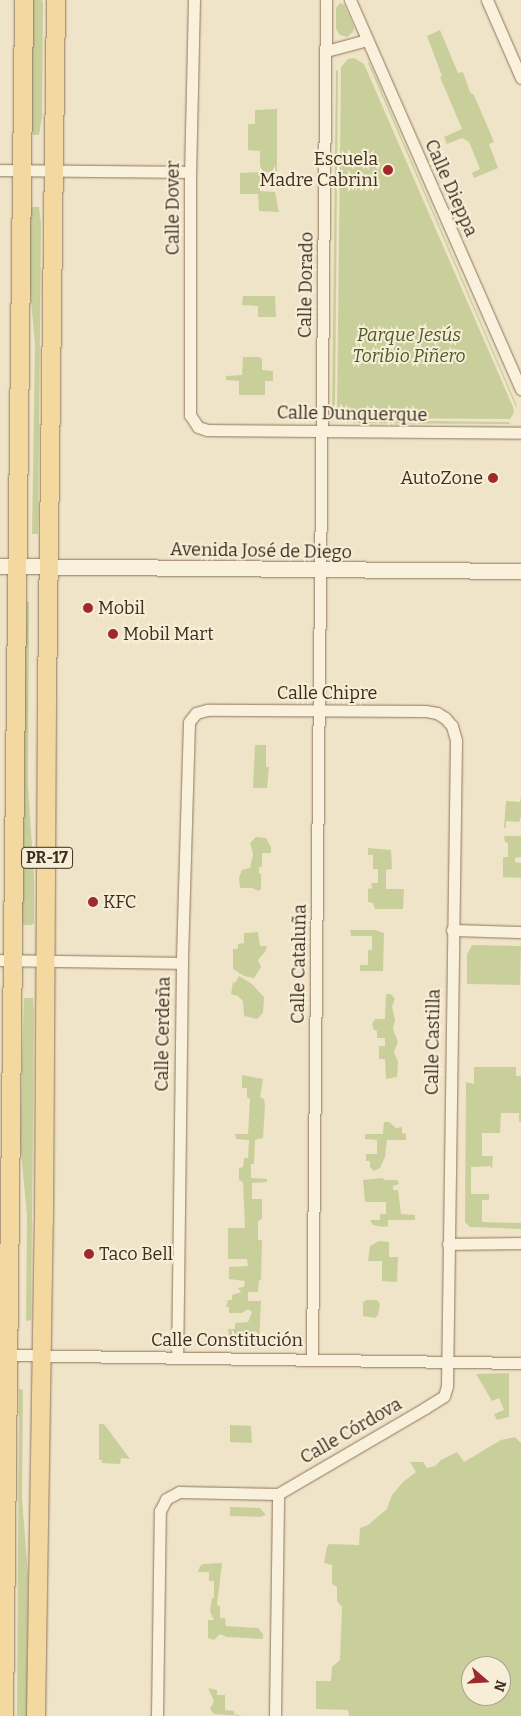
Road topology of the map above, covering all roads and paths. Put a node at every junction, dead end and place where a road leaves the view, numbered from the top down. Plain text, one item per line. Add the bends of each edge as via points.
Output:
1 (24, 0) edge
2 (56, 0) edge
3 (194, 0) edge
4 (326, 0) edge
5 (350, 0) edge
6 (487, 0) edge
7 (367, 40) junction
8 (326, 51) junction
9 (521, 78) edge
10 (0, 170) edge
11 (22, 170) junction
12 (54, 170) junction
13 (190, 172) junction
14 (521, 389) edge
15 (190, 415) joint
16 (322, 430) junction
17 (521, 434) edge
18 (8, 566) edge
19 (48, 568) junction
20 (322, 571) junction
21 (521, 571) edge
22 (319, 710) junction
23 (196, 713) joint
24 (452, 726) joint
25 (452, 930) junction
26 (521, 932) edge
27 (6, 960) edge
28 (46, 960) junction
29 (182, 963) junction
30 (521, 1243) edge
31 (448, 1244) junction
32 (4, 1355) edge
33 (41, 1356) junction
34 (177, 1358) junction
35 (312, 1358) junction
36 (447, 1360) junction
37 (521, 1362) edge
38 (278, 1494) junction
39 (4, 1716) edge
40 (36, 1716) edge
41 (157, 1716) edge
42 (275, 1716) edge

1 - 11 main road, PR-17
2 - 12 main road, PR-17
3 - 13 street, Calle Dover
4 - 8 street, Calle Dorado
5 - 7 street, Calle Dieppa
6 - 9 street
7 - 8 street
7 - 14 street, Calle Dieppa
8 - 16 street, Calle Dorado
10 - 11 street
11 - 12 street
11 - 18 main road, PR-17
12 - 13 street
12 - 19 main road, PR-17
13 - 15 street, Calle Dover
15 - 16 street, Calle Dunquerque via 198,427 207,430
16 - 17 street, Calle Dunquerque
16 - 20 street, Calle Dorado
18 - 19 main road, Avenida José de Diego
18 - 27 main road, PR-17
19 - 20 main road, Avenida José de Diego
19 - 28 main road, PR-17
20 - 21 main road, Avenida José de Diego
20 - 22 street, Calle Cataluña
22 - 23 street, Calle Chipre via 206,710
22 - 24 street, Calle Chipre via 426,711 445,718
22 - 35 street, Calle Cataluña
23 - 29 street, Calle Cerdeña via 189,722
24 - 25 street, Calle Castilla via 456,740
25 - 26 street
25 - 31 street, Calle Castilla
27 - 28 street
27 - 32 main road, PR-17
28 - 29 street
28 - 33 main road, PR-17
29 - 34 street, Calle Cerdeña
30 - 31 street
31 - 36 street, Calle Castilla
32 - 33 street, Calle Constitución
32 - 39 main road, PR-17
33 - 34 street, Calle Constitución
33 - 40 main road, PR-17
34 - 35 street, Calle Constitución
35 - 36 street, Calle Constitución
36 - 37 street
36 - 38 street, Calle Córdova via 444,1396
38 - 41 street via 179,1492 166,1499 160,1511
38 - 42 street

